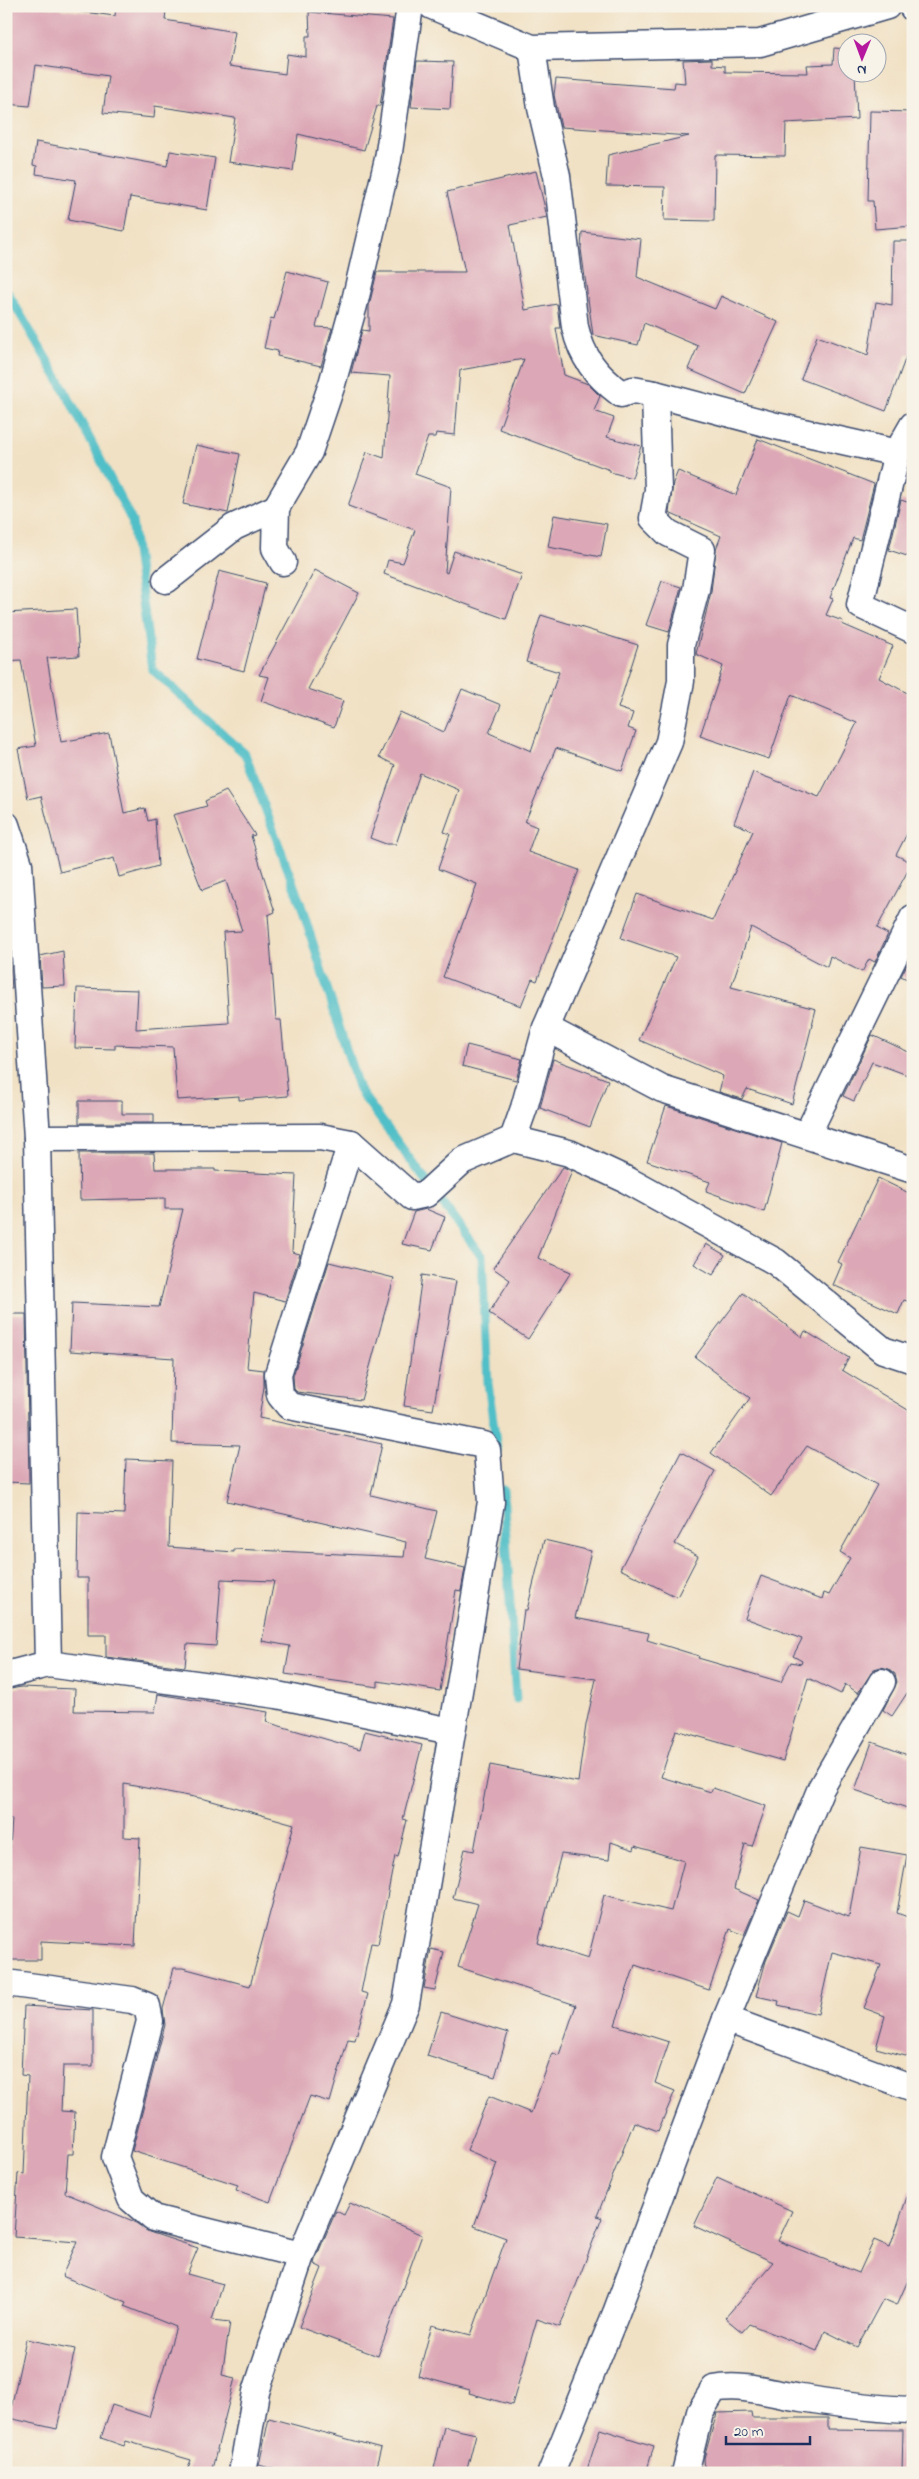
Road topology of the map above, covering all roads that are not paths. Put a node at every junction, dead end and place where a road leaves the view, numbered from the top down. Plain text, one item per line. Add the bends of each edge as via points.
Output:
1 (410, 6) edge
2 (432, 6) edge
3 (887, 6) edge
4 (532, 48) junction
5 (655, 394) junction
6 (913, 425) edge
7 (897, 453) junction
8 (276, 508) junction
9 (283, 562) dead end
10 (166, 580) dead end
11 (913, 630) edge
12 (6, 825) edge
13 (913, 918) edge
14 (546, 1028) junction
15 (807, 1135) junction
16 (38, 1138) junction
17 (513, 1139) junction
18 (352, 1143) junction
19 (913, 1170) edge
20 (913, 1360) edge
21 (48, 1664) junction
22 (6, 1675) edge
23 (882, 1682) dead end
24 (451, 1731) junction
25 (6, 1983) edge
26 (726, 2019) junction
27 (913, 2088) edge
28 (301, 2256) junction
29 (913, 2410) edge
30 (242, 2473) edge
31 (551, 2473) edge
32 (685, 2473) edge

1 - 8 street via 388,159 354,305 309,452
2 - 4 street
3 - 4 street via 760,43
4 - 5 street via 541,108 557,176 580,349 601,379 621,394 633,390
5 - 7 street
5 - 14 street via 658,490 653,518 668,533 702,550 696,590 681,645 681,681 669,742
6 - 7 street
7 - 11 street via 860,605
8 - 9 street via 275,548
8 - 10 street via 234,527
12 - 16 street via 19,864
13 - 15 street
14 - 15 street via 662,1089
14 - 17 street
15 - 19 street
16 - 18 street via 320,1137
16 - 21 street
17 - 18 street via 462,1161 426,1194 412,1197
17 - 20 street via 569,1152 702,1221 776,1262 883,1350
18 - 24 street via 278,1374 280,1394 289,1406 481,1444 487,1450 491,1502
21 - 22 street
21 - 24 street via 277,1695
23 - 26 street via 821,1788
24 - 28 street via 406,2004
25 - 28 street via 132,2000 147,2006 150,2021 115,2157 131,2199 153,2218
26 - 27 street
26 - 31 street via 616,2313
28 - 30 street via 256,2392
29 - 32 street via 861,2408 745,2386 714,2389 700,2412

